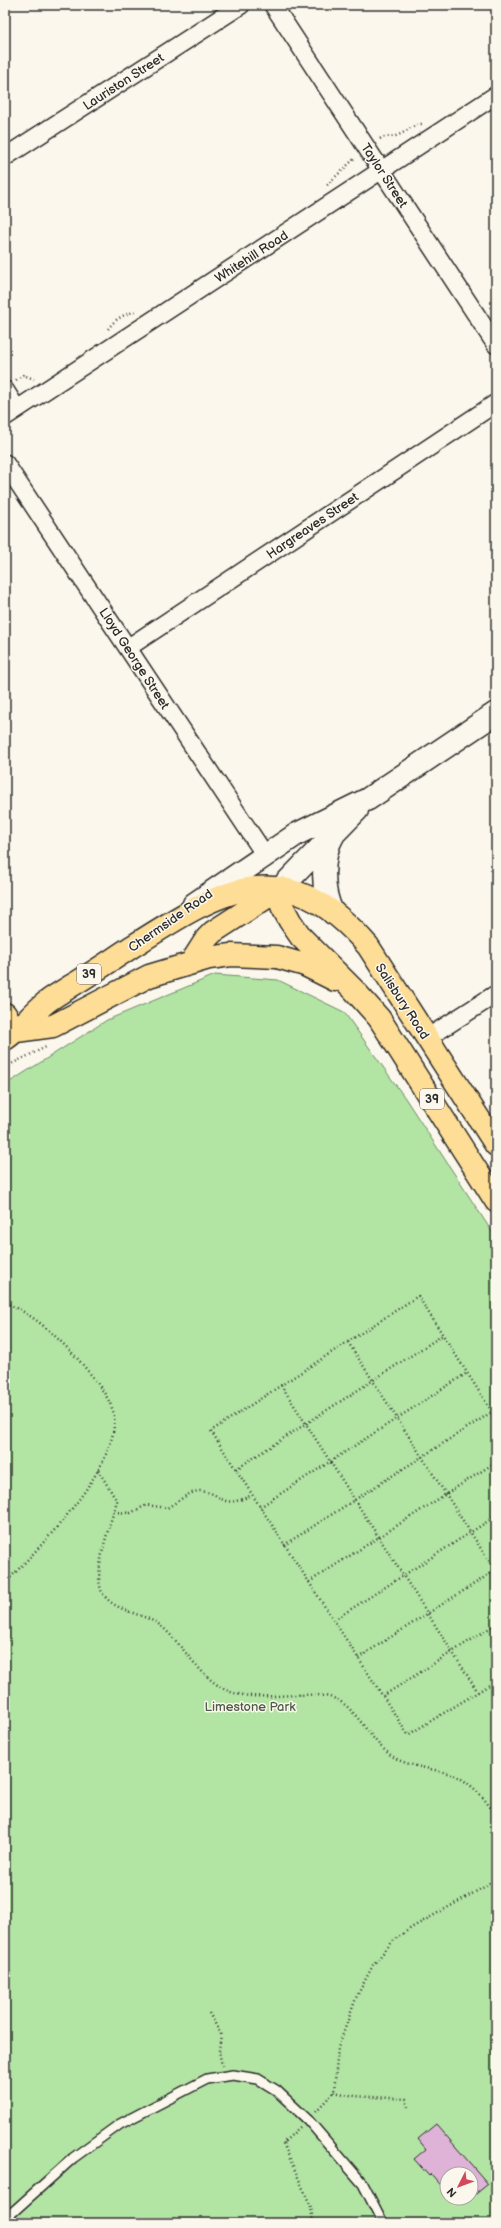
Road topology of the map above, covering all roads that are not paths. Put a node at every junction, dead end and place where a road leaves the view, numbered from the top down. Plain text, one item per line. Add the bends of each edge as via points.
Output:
1 (241, 5) edge
2 (273, 5) edge
3 (496, 95) edge
4 (5, 157) edge
5 (382, 170) junction
6 (496, 345) edge
7 (5, 390) edge
8 (496, 403) edge
9 (11, 413) edge
10 (5, 463) edge
11 (129, 647) junction
12 (496, 713) edge
13 (333, 825) junction
14 (265, 855) junction
15 (281, 888) junction
16 (333, 913) junction
17 (168, 924) junction
18 (187, 964) junction
19 (496, 994) edge
20 (364, 1001) junction
21 (9, 1028) edge
22 (427, 1038) junction
23 (402, 1053) junction
24 (496, 1145) edge
25 (496, 1201) edge
26 (5, 2219) edge
27 (383, 2223) edge

1 - 4 street, Lauriston Street
2 - 5 street, Taylor Street
3 - 5 street, Whitehill Road
5 - 6 street, Taylor Street
5 - 9 street, Whitehill Road
7 - 9 street
8 - 11 street, Hargreaves Street
10 - 11 street, Lloyd George Street
11 - 14 street, Lloyd George Street
12 - 13 street, Chermside Road
13 - 14 street, Chermside Road via 297,834
13 - 15 street, Chermside Road
13 - 16 street via 326,857 325,887 326,901
14 - 17 street, Chermside Road
15 - 16 main road, Salisbury Road / 39 via 311,899
15 - 17 main road, Salisbury Road / 39 via 261,886 229,892
15 - 18 main road, Chermside Road via 214,932
15 - 20 main road via 282,906 301,937
16 - 22 main road, Salisbury Road / 39 via 352,928 368,946
17 - 21 main road, Chermside Road / 39
18 - 20 main road, 39 via 231,955 277,957 320,971
18 - 21 main road, Chermside Road / 39 via 149,976 53,1026
19 - 22 street
20 - 23 main road, 39
22 - 23 main road
22 - 24 main road, Salisbury Road / 39
23 - 25 main road, 39
26 - 27 lane via 73,2158 120,2124 207,2079 233,2075 258,2079 276,2090 308,2120 363,2184

